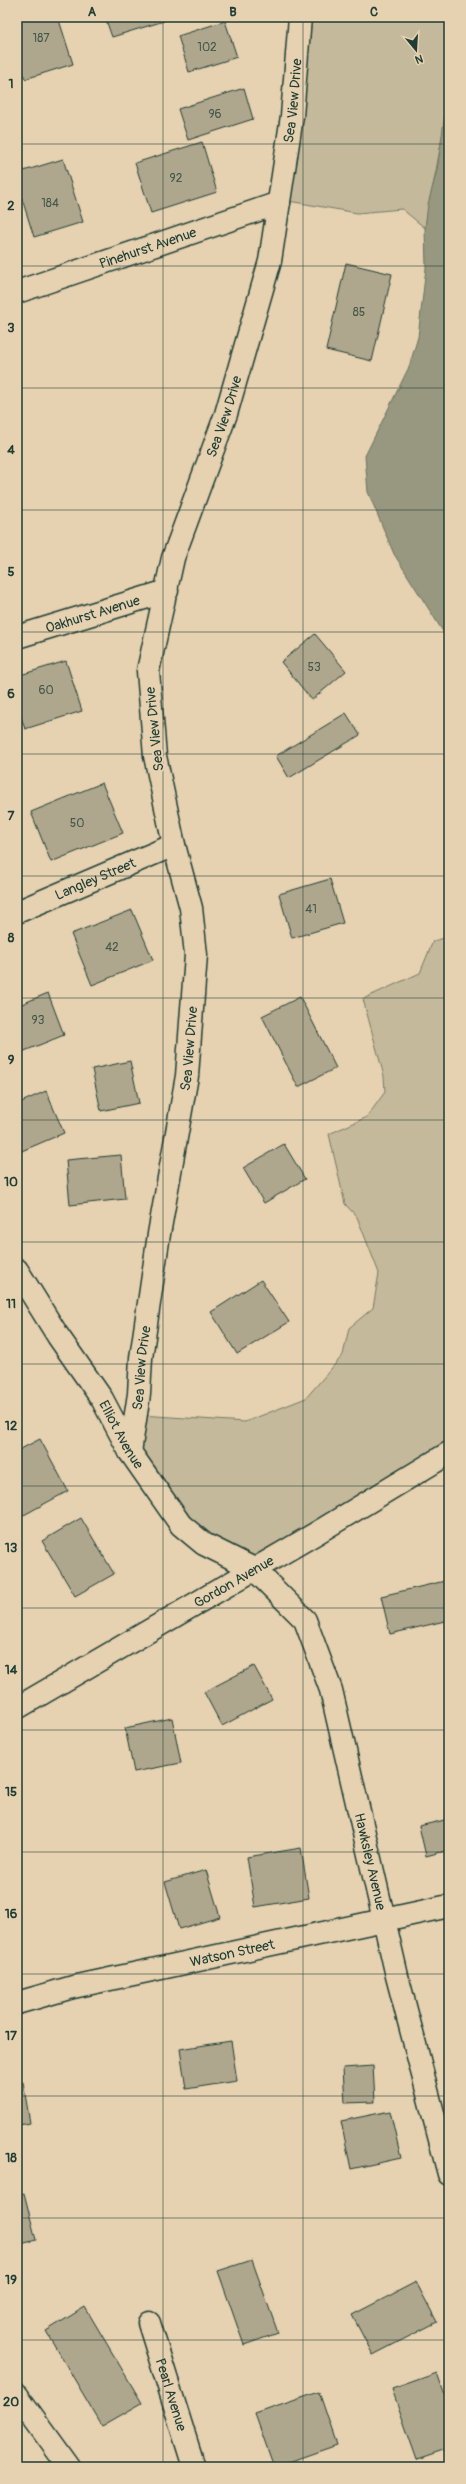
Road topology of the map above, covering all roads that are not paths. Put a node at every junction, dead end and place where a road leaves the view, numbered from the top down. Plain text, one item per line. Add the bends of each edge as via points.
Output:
1 (300, 17) edge
2 (279, 203) junction
3 (17, 292) edge
4 (167, 591) junction
5 (17, 637) edge
6 (174, 845) junction
7 (17, 912) edge
8 (17, 1270) edge
9 (130, 1452) junction
10 (449, 1453) edge
11 (254, 1570) junction
12 (17, 1708) edge
13 (449, 1906) edge
14 (385, 1920) junction
15 (17, 2003) edge
16 (449, 2174) edge
17 (148, 2323) dead end
18 (17, 2395) edge
19 (69, 2467) edge
20 (194, 2467) edge

1 - 2 street, Sea View Drive via 292,116
2 - 3 street, Pinehurst Avenue
2 - 4 street, Sea View Drive via 270,261 226,414 173,558
4 - 5 street, Oakhurst Avenue
4 - 6 street, Sea View Drive via 148,671 155,756
6 - 7 street, Langley Street
6 - 9 street, Sea View Drive via 191,908 196,955 187,1076 159,1234
8 - 9 street, Elliot Avenue via 58,1336 102,1399
9 - 11 street, Elliot Avenue via 181,1525 204,1544
10 - 11 street, Gordon Avenue
11 - 12 street, Gordon Avenue
11 - 14 street, Hawksley Avenue via 305,1620 308,1627 331,1690
13 - 14 street, Watson Street
14 - 15 street, Watson Street via 73,1987
14 - 16 street, Hawksley Avenue via 396,1976
17 - 20 street, Pearl Avenue
18 - 19 street

